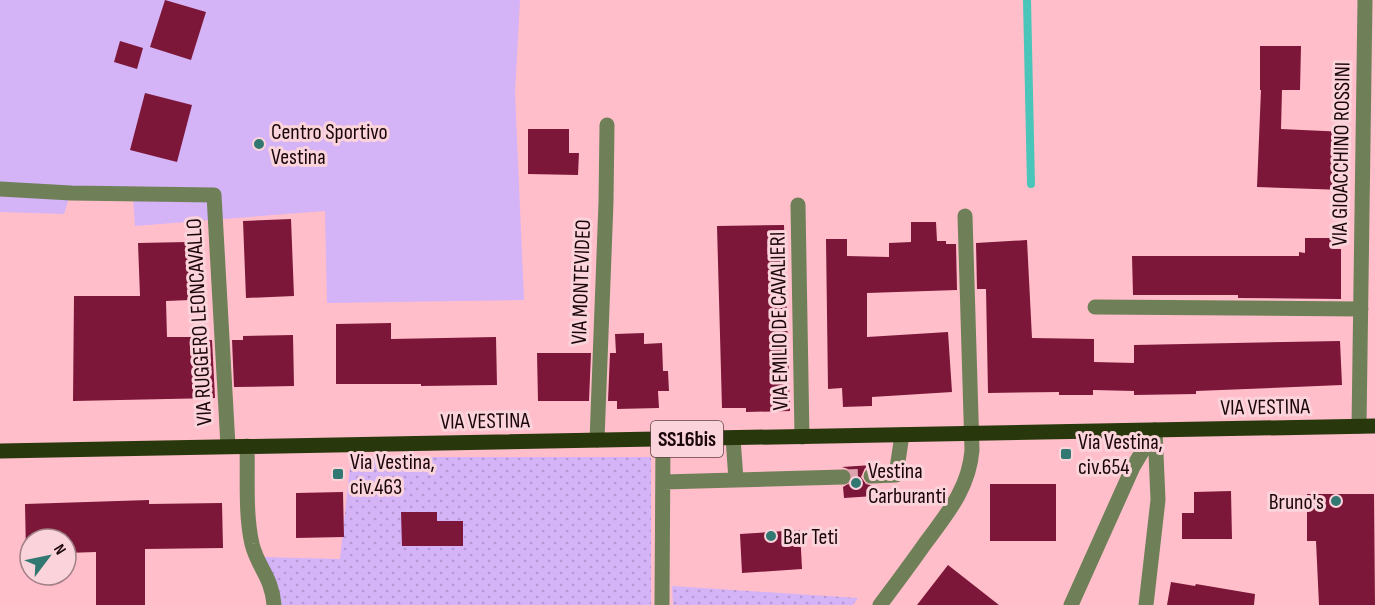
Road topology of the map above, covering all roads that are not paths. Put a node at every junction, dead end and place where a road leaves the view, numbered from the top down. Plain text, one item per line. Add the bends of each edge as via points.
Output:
1 (1365, 0) edge
2 (607, 125) dead end
3 (0, 189) edge
4 (798, 205) dead end
5 (965, 216) dead end
6 (1095, 307) dead end
7 (1361, 309) junction
8 (1359, 426) junction
9 (1375, 426) edge
10 (1155, 430) junction
11 (971, 434) junction
12 (902, 435) junction
13 (802, 437) junction
14 (733, 438) junction
15 (663, 439) junction
16 (597, 440) junction
17 (228, 446) junction
18 (247, 446) junction
19 (0, 451) edge
20 (871, 476) tunnel mouth
21 (843, 477) tunnel mouth
22 (736, 480) junction
23 (663, 482) junction
24 (274, 605) edge
25 (662, 605) edge
26 (880, 605) edge
27 (1071, 605) edge
28 (1146, 605) edge

1 - 7 street, VIA GIOACCHINO ROSSINI
2 - 16 street, VIA MONTEVIDEO
3 - 17 street, VIA RUGGERO LEONCAVALLO via 214,195
4 - 13 street, VIA EMILIO DE CAVALIERI
5 - 11 street
6 - 7 street
7 - 8 street, VIA GIOACCHINO ROSSINI
8 - 9 main road, VIA VESTINA / SS16bis
8 - 10 main road, VIA VESTINA / SS16bis
10 - 11 main road, VIA VESTINA / SS16bis
10 - 27 street via 1133,467
10 - 28 street via 1157,508
11 - 12 main road, VIA VESTINA / SS16bis
11 - 26 street via 970,467 959,496
12 - 13 main road, VIA VESTINA / SS16bis
12 - 20 street via 896,475
13 - 14 main road, VIA VESTINA / SS16bis
14 - 15 main road, VIA VESTINA / SS16bis
14 - 22 street
15 - 16 main road, VIA VESTINA / SS16bis
15 - 23 street
16 - 18 main road, VIA VESTINA / SS16bis
17 - 18 main road, VIA VESTINA / SS16bis
17 - 19 main road, VIA VESTINA / SS16bis
18 - 24 street via 251,537 270,582
21 - 22 street
22 - 23 street
23 - 25 street

